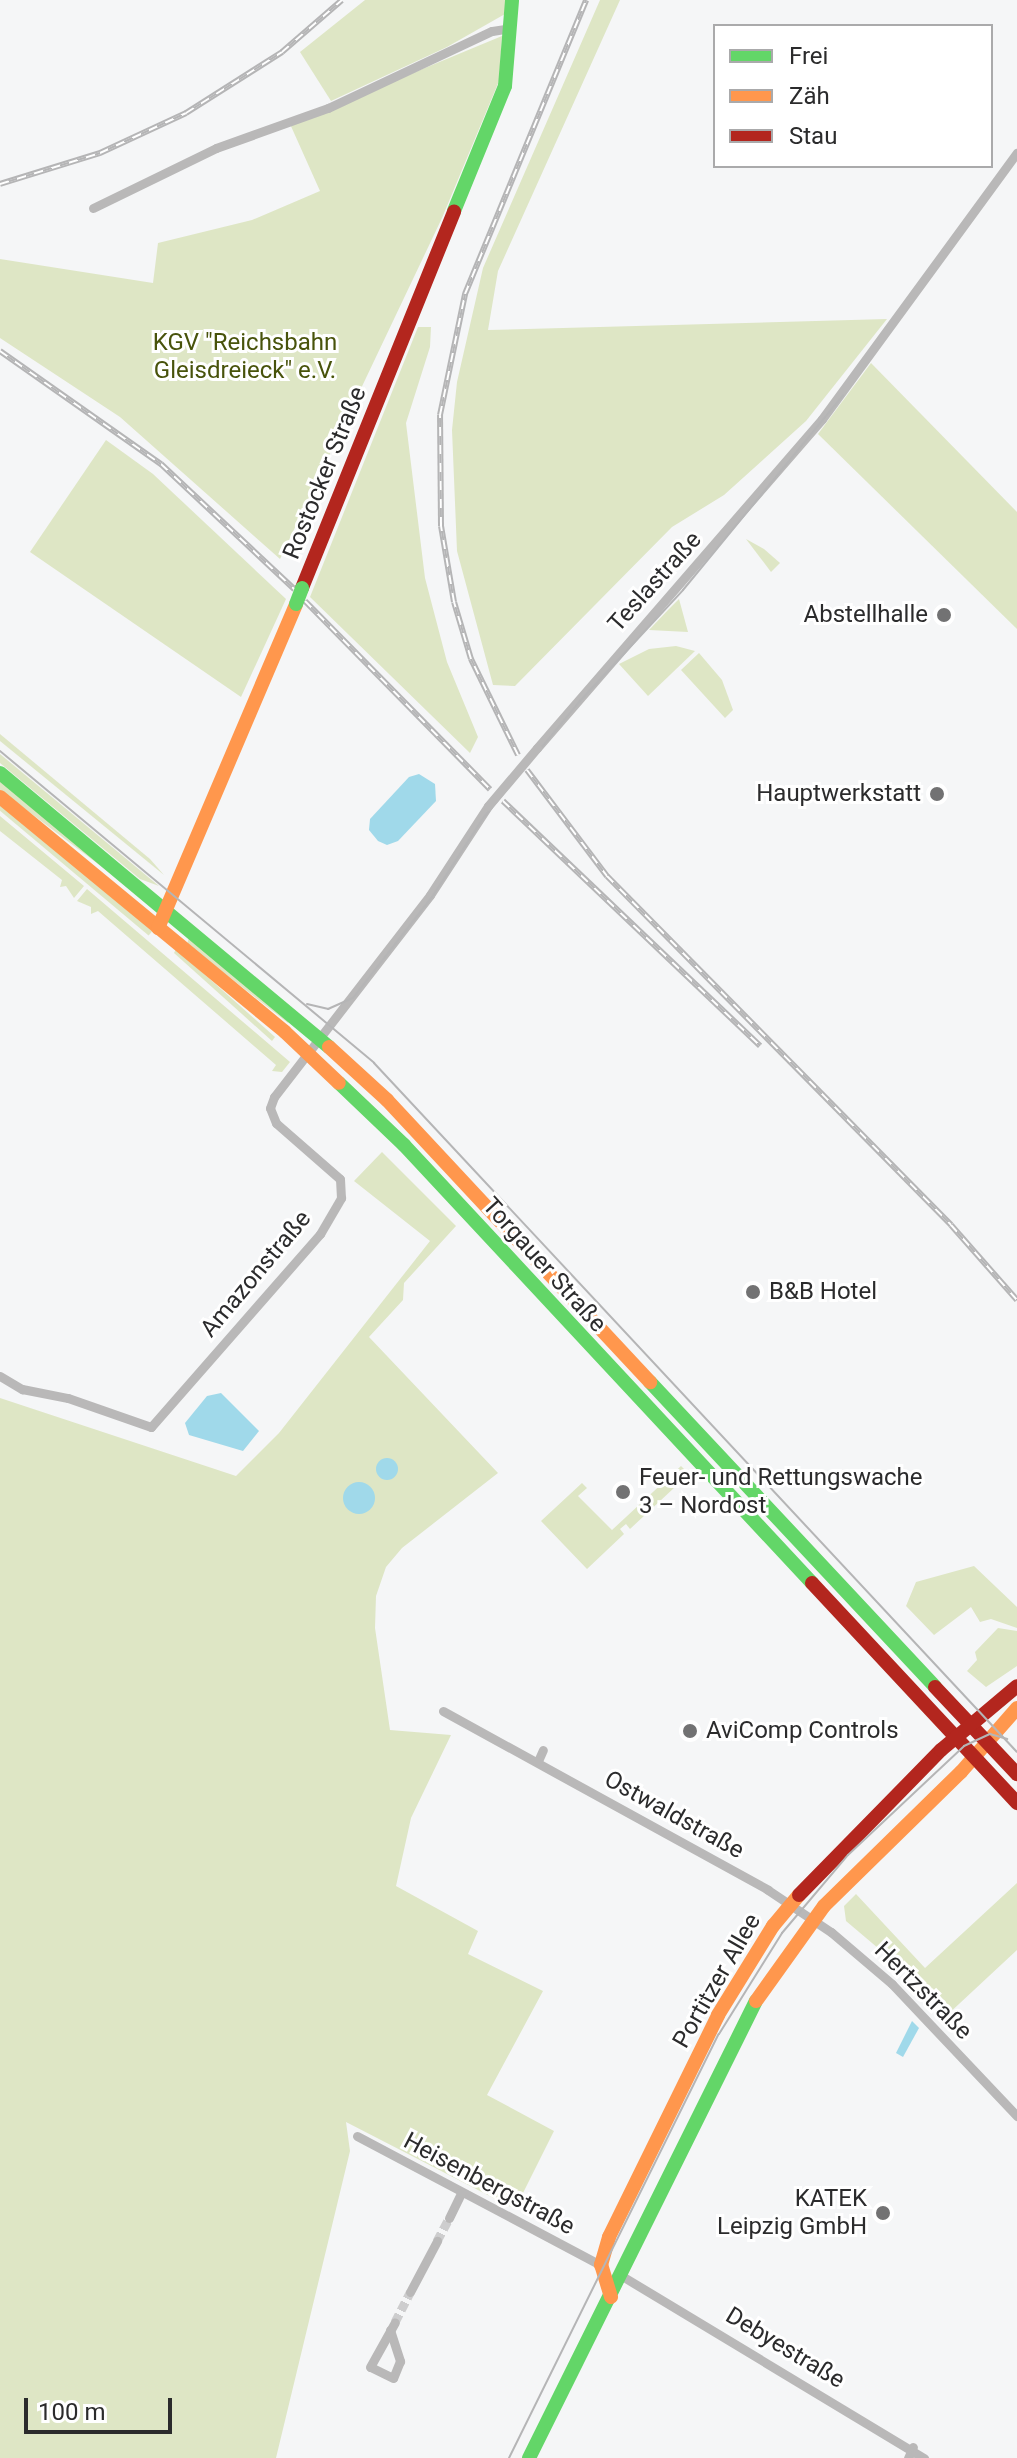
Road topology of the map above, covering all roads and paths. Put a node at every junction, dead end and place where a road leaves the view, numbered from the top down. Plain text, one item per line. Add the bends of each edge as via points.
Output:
1 (512, 0) edge
2 (511, 28) junction
3 (1017, 153) edge
4 (93, 208) dead end
5 (0, 773) edge
6 (0, 797) edge
7 (167, 909) junction
8 (158, 928) junction
9 (319, 1036) junction
10 (307, 1051) junction
11 (0, 1376) edge
12 (1017, 1686) edge
13 (1017, 1708) edge
14 (443, 1711) dead end
15 (971, 1725) junction
16 (956, 1738) junction
17 (986, 1741) junction
18 (543, 1750) dead end
19 (974, 1757) junction
20 (538, 1761) junction
21 (1017, 1774) edge
22 (1017, 1803) edge
23 (790, 1905) junction
24 (813, 1921) junction
25 (1017, 2116) edge
26 (357, 2136) dead end
27 (461, 2193) junction
28 (449, 2218) tunnel mouth
29 (437, 2241) tunnel mouth
30 (601, 2265) junction
31 (622, 2276) junction
32 (410, 2292) tunnel mouth
33 (611, 2297) junction
34 (392, 2326) joint
35 (913, 2447) junction
36 (529, 2458) edge
37 (908, 2458) edge
38 (924, 2458) edge

1 - 2 main road, Rostocker Straße
2 - 4 street via 492,31 328,108 216,148
2 - 7 main road, Rostocker Straße, bridge via 505,86
3 - 9 street, Teslastraße, bridge via 822,419 488,806 430,895
5 - 7 main road, Torgauer Straße
6 - 8 main road, Torgauer Straße
7 - 8 main road, Rostocker Straße
7 - 9 main road, Torgauer Straße
8 - 10 main road, Torgauer Straße
9 - 10 street, Amazonstraße
9 - 15 main road, Torgauer Straße via 417,1131
10 - 11 street, Amazonstraße via 270,1108 276,1123 340,1179 341,1198 320,1234 151,1427 68,1398 22,1389
10 - 16 main road, Torgauer Straße via 404,1145
12 - 15 main road, Portitzer Allee
13 - 17 main road, Portitzer Allee
14 - 20 street, Ostwaldstraße
15 - 16 main road, Portitzer Allee
15 - 17 main road, Torgauer Straße
16 - 19 main road, Torgauer Straße
16 - 23 main road, Portitzer Allee via 834,1855
17 - 19 main road, Portitzer Allee
17 - 21 main road, Torgauer Straße
18 - 20 street
19 - 22 main road, Torgauer Straße
19 - 24 main road, Portitzer Allee
20 - 23 street, Ostwaldstraße
23 - 24 street, Hertzstraße
23 - 30 main road, Portitzer Allee via 718,2015 612,2230
24 - 25 street, Hertzstraße via 892,1984
24 - 31 main road, Portitzer Allee via 738,2033
26 - 27 street, Heisenbergstraße
27 - 28 street
27 - 30 street, Heisenbergstraße
29 - 32 street
30 - 33 main road
31 - 33 main road, Portitzer Allee
31 - 35 street, Debyestraße
33 - 36 main road, Portitzer Allee
34 - 34 street via 370,2367 393,2378 400,2361
35 - 37 street
35 - 38 street, Debyestraße

